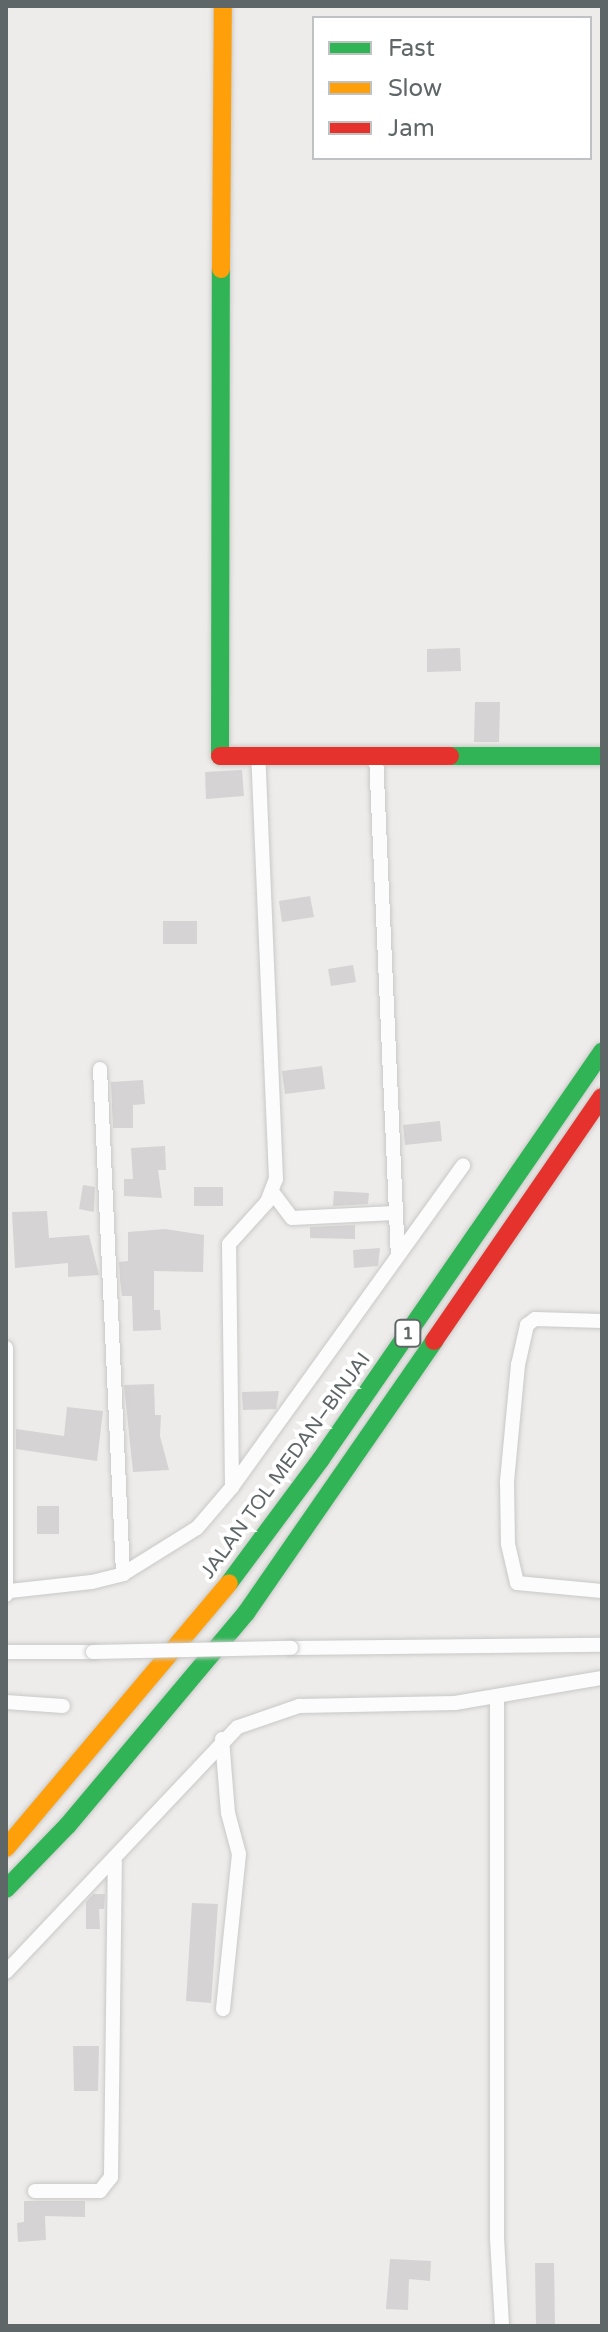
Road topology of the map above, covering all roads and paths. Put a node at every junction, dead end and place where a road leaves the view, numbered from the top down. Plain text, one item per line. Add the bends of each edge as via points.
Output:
1 (223, 6) edge
2 (376, 755) junction
3 (602, 756) edge
4 (258, 757) junction
5 (602, 1051) edge
6 (100, 1069) dead end
7 (602, 1097) edge
8 (463, 1165) dead end
9 (273, 1193) junction
10 (395, 1213) junction
11 (398, 1254) junction
12 (602, 1321) edge
13 (6, 1348) edge
14 (232, 1487) junction
15 (123, 1574) junction
16 (602, 1591) edge
17 (8, 1593) edge
18 (602, 1645) edge
19 (6, 1652) edge
20 (602, 1678) edge
21 (497, 1698) junction
22 (6, 1702) edge
23 (63, 1706) dead end
24 (222, 1739) junction
25 (6, 1848) edge
26 (115, 1862) junction
27 (6, 1889) edge
28 (6, 1972) edge
29 (223, 2009) dead end
30 (35, 2191) dead end
31 (502, 2326) edge

1 - 4 main road via 217,756
2 - 3 main road
2 - 4 main road
2 - 10 street
4 - 9 street via 277,1156
5 - 25 main road, JALAN TOL MEDAN–BINJAI / 1 via 321,1459 208,1611
6 - 15 street
7 - 27 main road, 1 via 246,1613 68,1825
8 - 11 street
9 - 10 street via 292,1218
9 - 14 street via 229,1244
10 - 11 street
11 - 14 street
12 - 16 street via 538,1319 527,1325 507,1482 508,1544 517,1583
13 - 17 street
14 - 15 street via 178,1544
15 - 17 street
18 - 19 street, bridge
20 - 21 street
21 - 24 street via 425,1705 299,1706 238,1727
21 - 31 street via 497,2238
22 - 23 street
24 - 26 street
24 - 29 street via 228,1813 239,1854
26 - 28 street
26 - 30 street via 111,2177 100,2191

